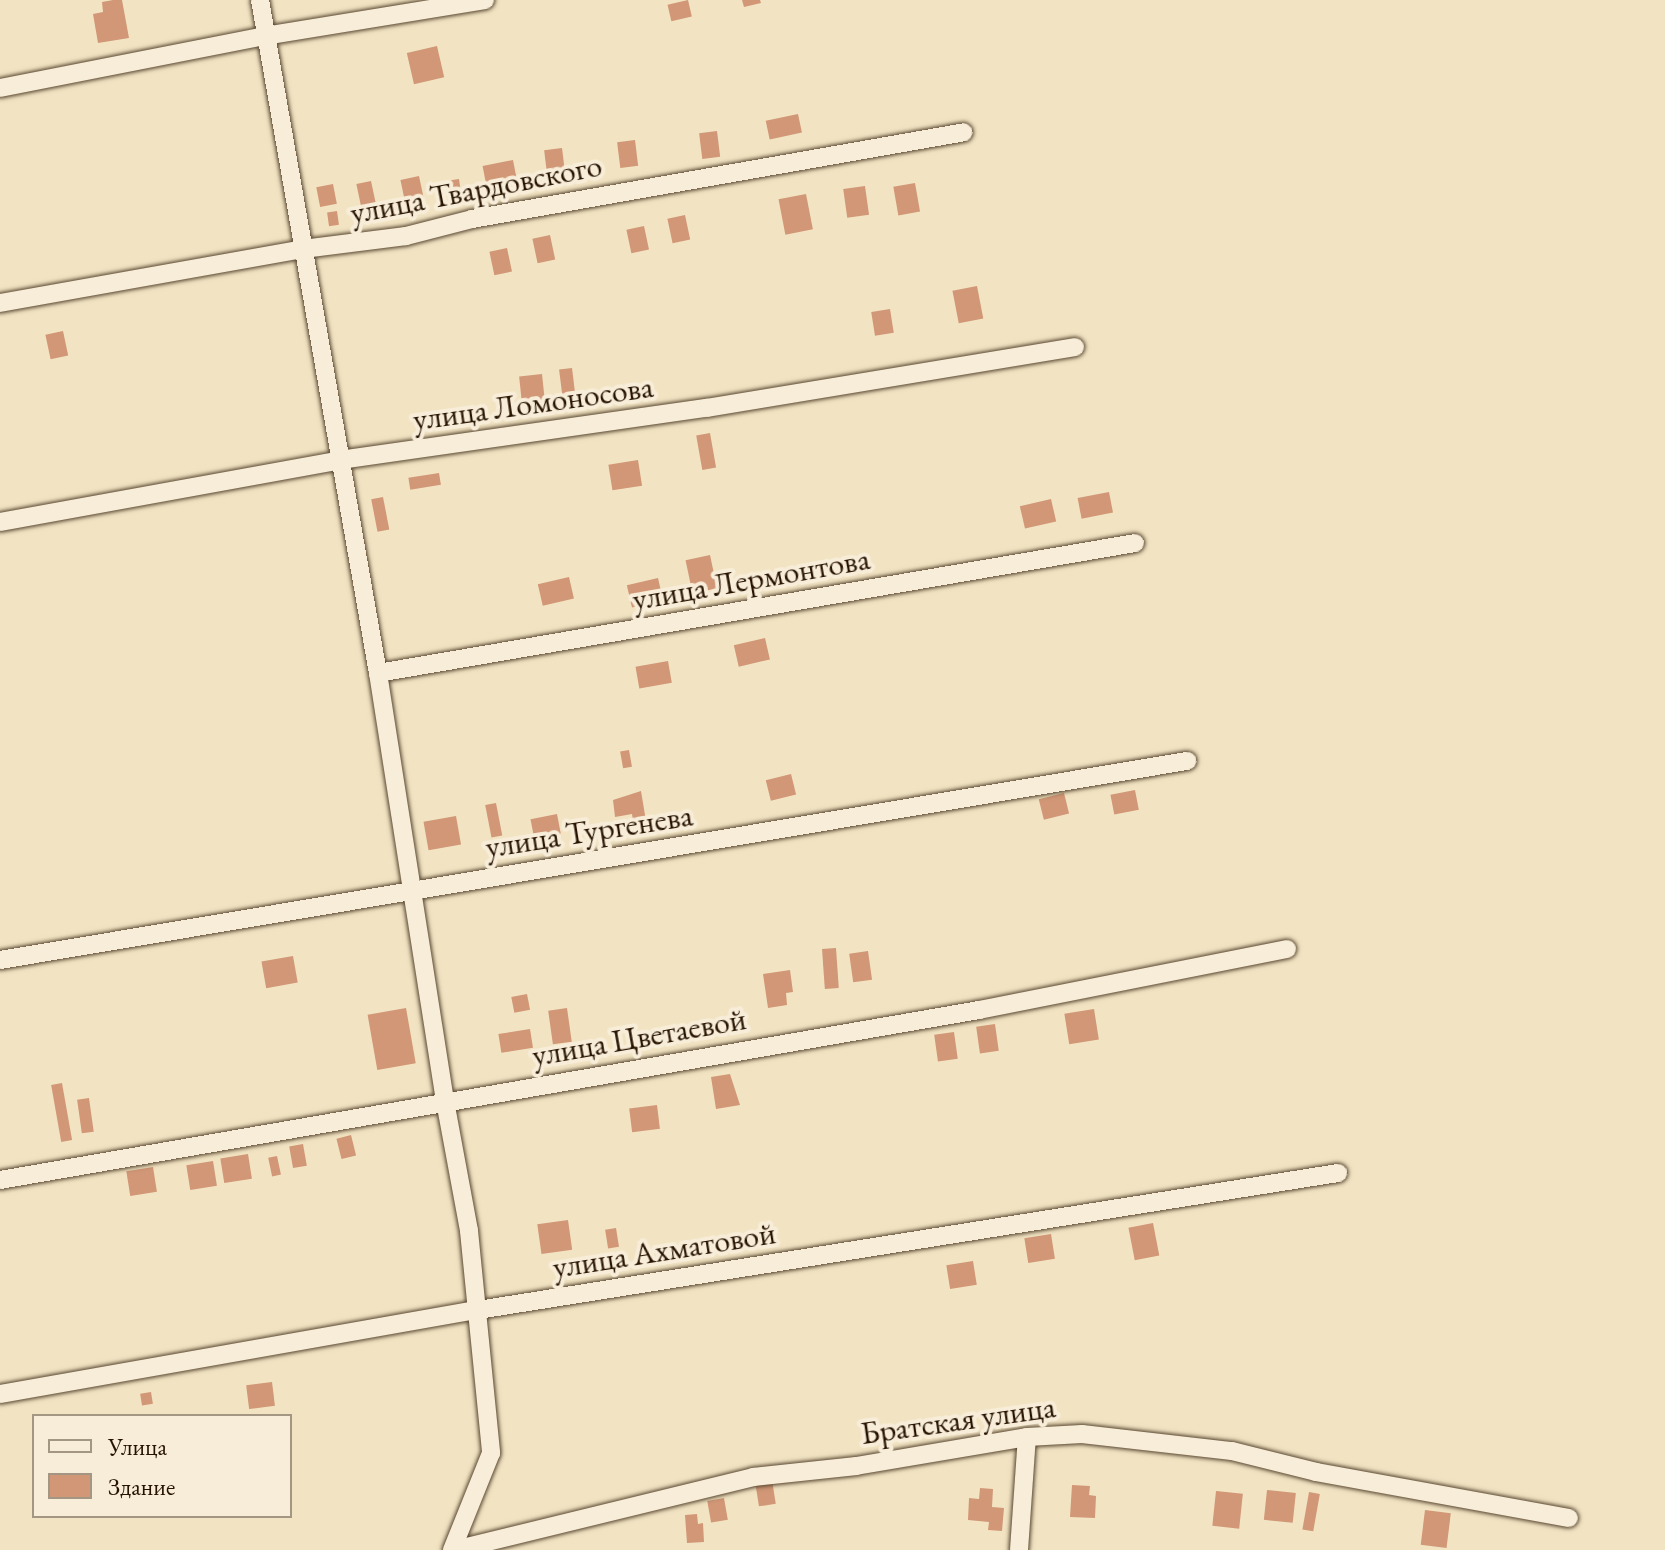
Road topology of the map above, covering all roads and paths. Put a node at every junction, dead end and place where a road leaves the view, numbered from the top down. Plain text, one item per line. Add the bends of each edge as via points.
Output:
1 (260, 0) edge
2 (485, 0) edge
3 (265, 36) junction
4 (0, 88) edge
5 (963, 132) dead end
6 (303, 249) junction
7 (0, 303) edge
8 (1075, 347) dead end
9 (340, 460) junction
10 (0, 522) edge
11 (1135, 543) dead end
12 (378, 673) junction
13 (1187, 761) dead end
14 (413, 889) junction
15 (1287, 949) dead end
16 (0, 960) edge
17 (445, 1101) junction
18 (1338, 1173) dead end
19 (0, 1180) edge
20 (478, 1310) junction
21 (0, 1394) edge
22 (1027, 1437) junction
23 (1569, 1518) dead end
24 (453, 1550) edge
25 (1019, 1550) edge

1 - 3 street
2 - 3 street
3 - 4 street
3 - 6 street
5 - 6 street, улица Твардовского via 472,219 406,236
6 - 7 street, улица Твардовского
6 - 9 street
8 - 9 street, улица Ломоносова via 707,408
9 - 10 street, улица Ломоносова
9 - 12 street
11 - 12 street, улица Лермонтова
12 - 14 street
13 - 14 street, улица Тургенева
14 - 16 street, улица Тургенева
14 - 17 street
15 - 17 street, улица Цветаевой via 979,1010
17 - 19 street, улица Цветаевой
17 - 20 street
18 - 20 street, улица Ахматовой
20 - 21 street, улица Ахматовой
20 - 24 street via 491,1453
22 - 23 street, Братская улица via 1082,1434 1232,1451 1316,1472
22 - 24 street, Братская улица via 753,1477
22 - 25 street

